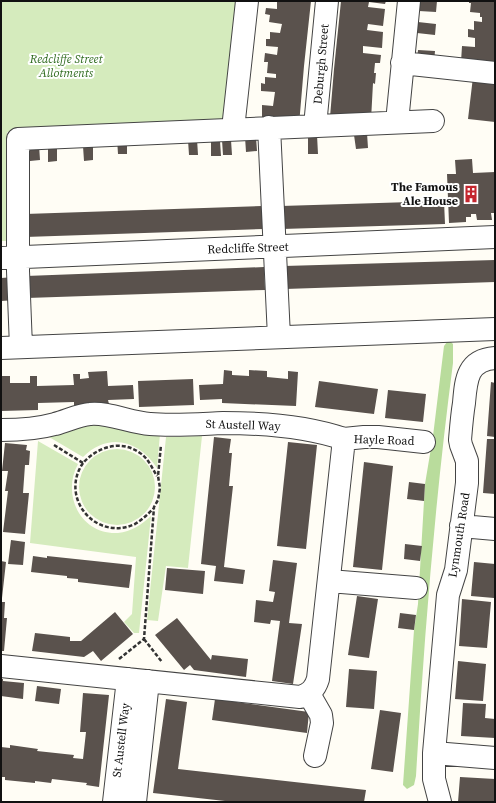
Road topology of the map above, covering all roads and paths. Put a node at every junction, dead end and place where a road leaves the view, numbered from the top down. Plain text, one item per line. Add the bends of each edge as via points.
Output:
1 (247, 1) edge
2 (327, 1) edge
3 (409, 1) edge
4 (402, 63) junction
5 (495, 73) edge
6 (433, 121) dead end
7 (397, 122) junction
8 (315, 126) junction
9 (269, 127) junction
10 (232, 129) junction
11 (495, 237) edge
12 (274, 246) junction
13 (10, 257) edge
14 (495, 329) edge
15 (279, 338) junction
16 (11, 348) edge
17 (495, 358) edge
18 (164, 425) junction
19 (30, 429) junction
20 (1, 430) edge
21 (344, 439) junction
22 (424, 442) dead end
23 (83, 463) junction
24 (158, 476) junction
25 (154, 507) junction
26 (461, 526) junction
27 (495, 529) edge
28 (329, 581) junction
29 (416, 588) dead end
30 (144, 639) junction
31 (1, 666) edge
32 (138, 680) junction
33 (309, 694) junction
34 (434, 753) junction
35 (315, 756) dead end
36 (495, 758) edge
37 (114, 802) edge
38 (135, 802) edge
39 (440, 802) edge

1 - 10 street
2 - 8 street, Deburgh Street
3 - 4 street
4 - 5 street
4 - 7 street
6 - 7 street
7 - 8 street
8 - 9 street
9 - 10 street
9 - 12 street
10 - 13 street via 18,139
11 - 12 street, Redcliffe Street
12 - 13 street, Redcliffe Street
12 - 15 street
13 - 16 street
14 - 15 street
15 - 16 street
17 - 26 street, Lynmouth Road via 477,364 470,372 466,386 460,445 468,469
18 - 19 street, St Austell Way via 140,424 91,413 57,424
18 - 21 street, St Austell Way via 269,425 325,432
18 - 24 path
19 - 20 street, St Austell Way
19 - 23 path
21 - 22 street, Hayle Road via 378,437
21 - 28 street
23 - 24 path via 99,450 121,446 140,453
23 - 25 path via 76,476 77,501 94,522 111,528 127,527 142,520
24 - 25 path via 160,488
25 - 30 path
26 - 27 street
26 - 34 street, Lynmouth Road via 456,570 448,595
28 - 29 street
28 - 33 street via 318,679
30 - 32 path via 169,671
30 - 32 path via 110,667
31 - 32 street
32 - 33 street via 300,697
32 - 37 street, St Austell Way
32 - 38 street, St Austell Way
33 - 35 street via 321,715 322,723
34 - 36 street
34 - 39 street, Lynmouth Road via 434,779

